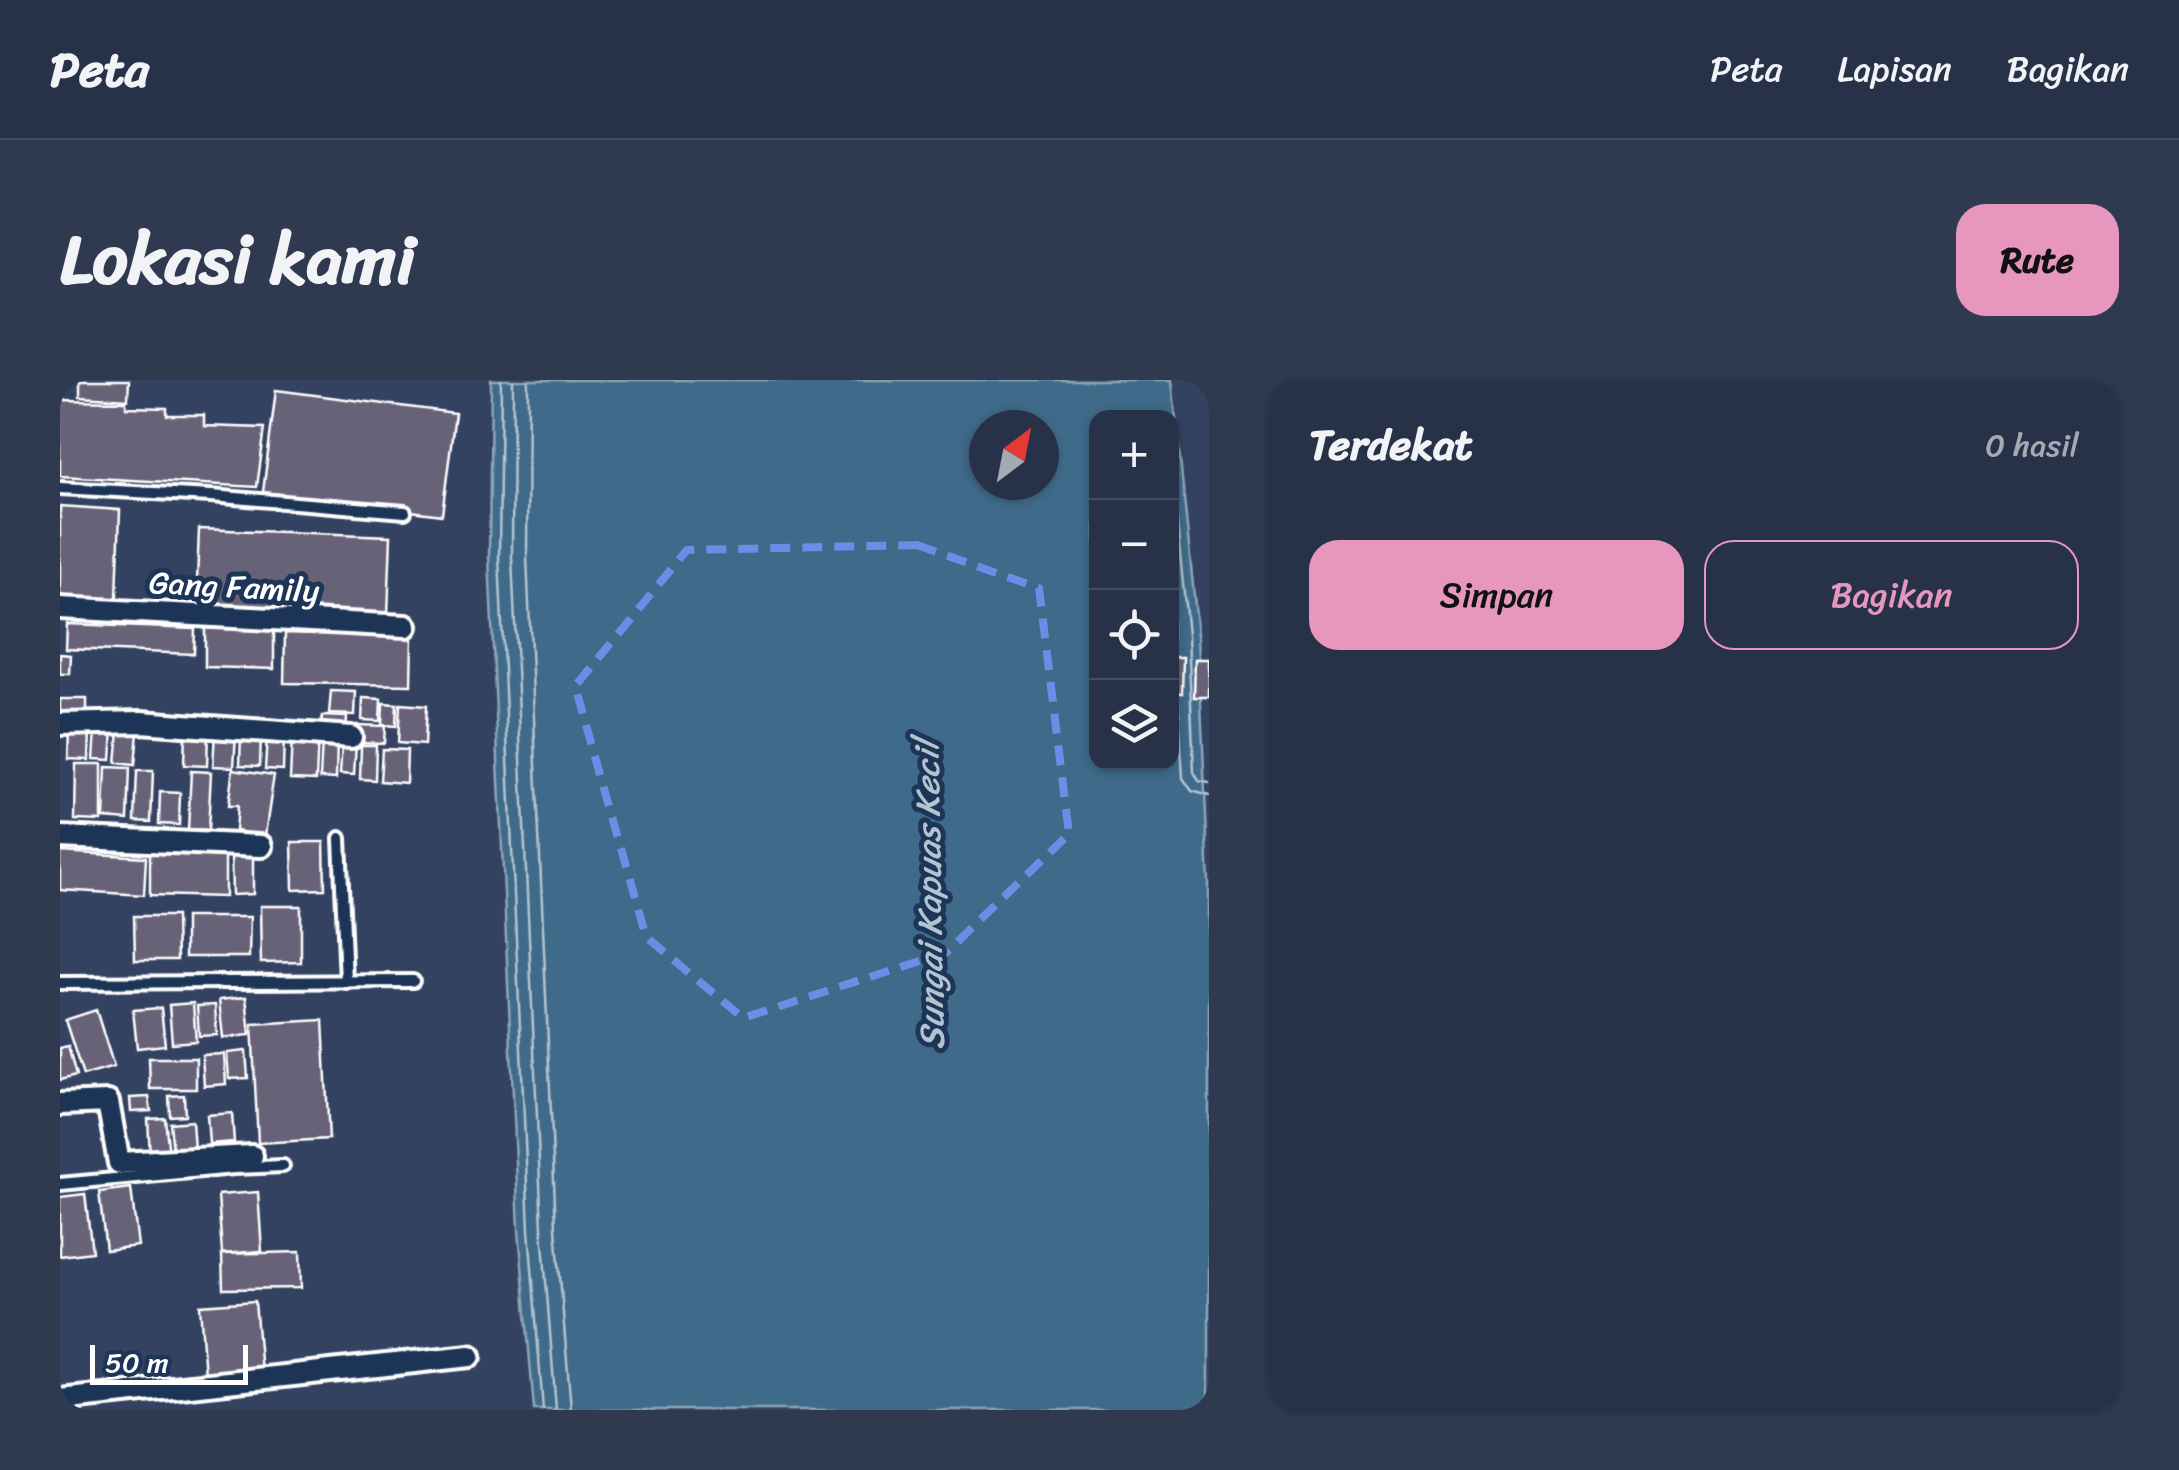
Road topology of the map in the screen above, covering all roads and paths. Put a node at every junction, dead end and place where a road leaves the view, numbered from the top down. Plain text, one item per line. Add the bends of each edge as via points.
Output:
1 (60, 488) edge
2 (405, 512) dead end
3 (60, 608) edge
4 (406, 626) dead end
5 (60, 724) edge
6 (352, 737) dead end
7 (60, 837) edge
8 (340, 838) dead end
9 (261, 846) dead end
10 (414, 981) dead end
11 (346, 982) junction
12 (60, 983) edge
13 (60, 1104) edge
14 (252, 1156) dead end
15 (283, 1166) dead end
16 (60, 1184) edge
17 (470, 1356) dead end
18 (60, 1400) edge

1 - 2 lane
3 - 4 street, Gang Family
5 - 6 street via 140,722
7 - 9 street
8 - 11 lane
10 - 11 lane
11 - 12 lane
13 - 14 street via 108,1102 119,1163
15 - 16 lane
17 - 18 street

